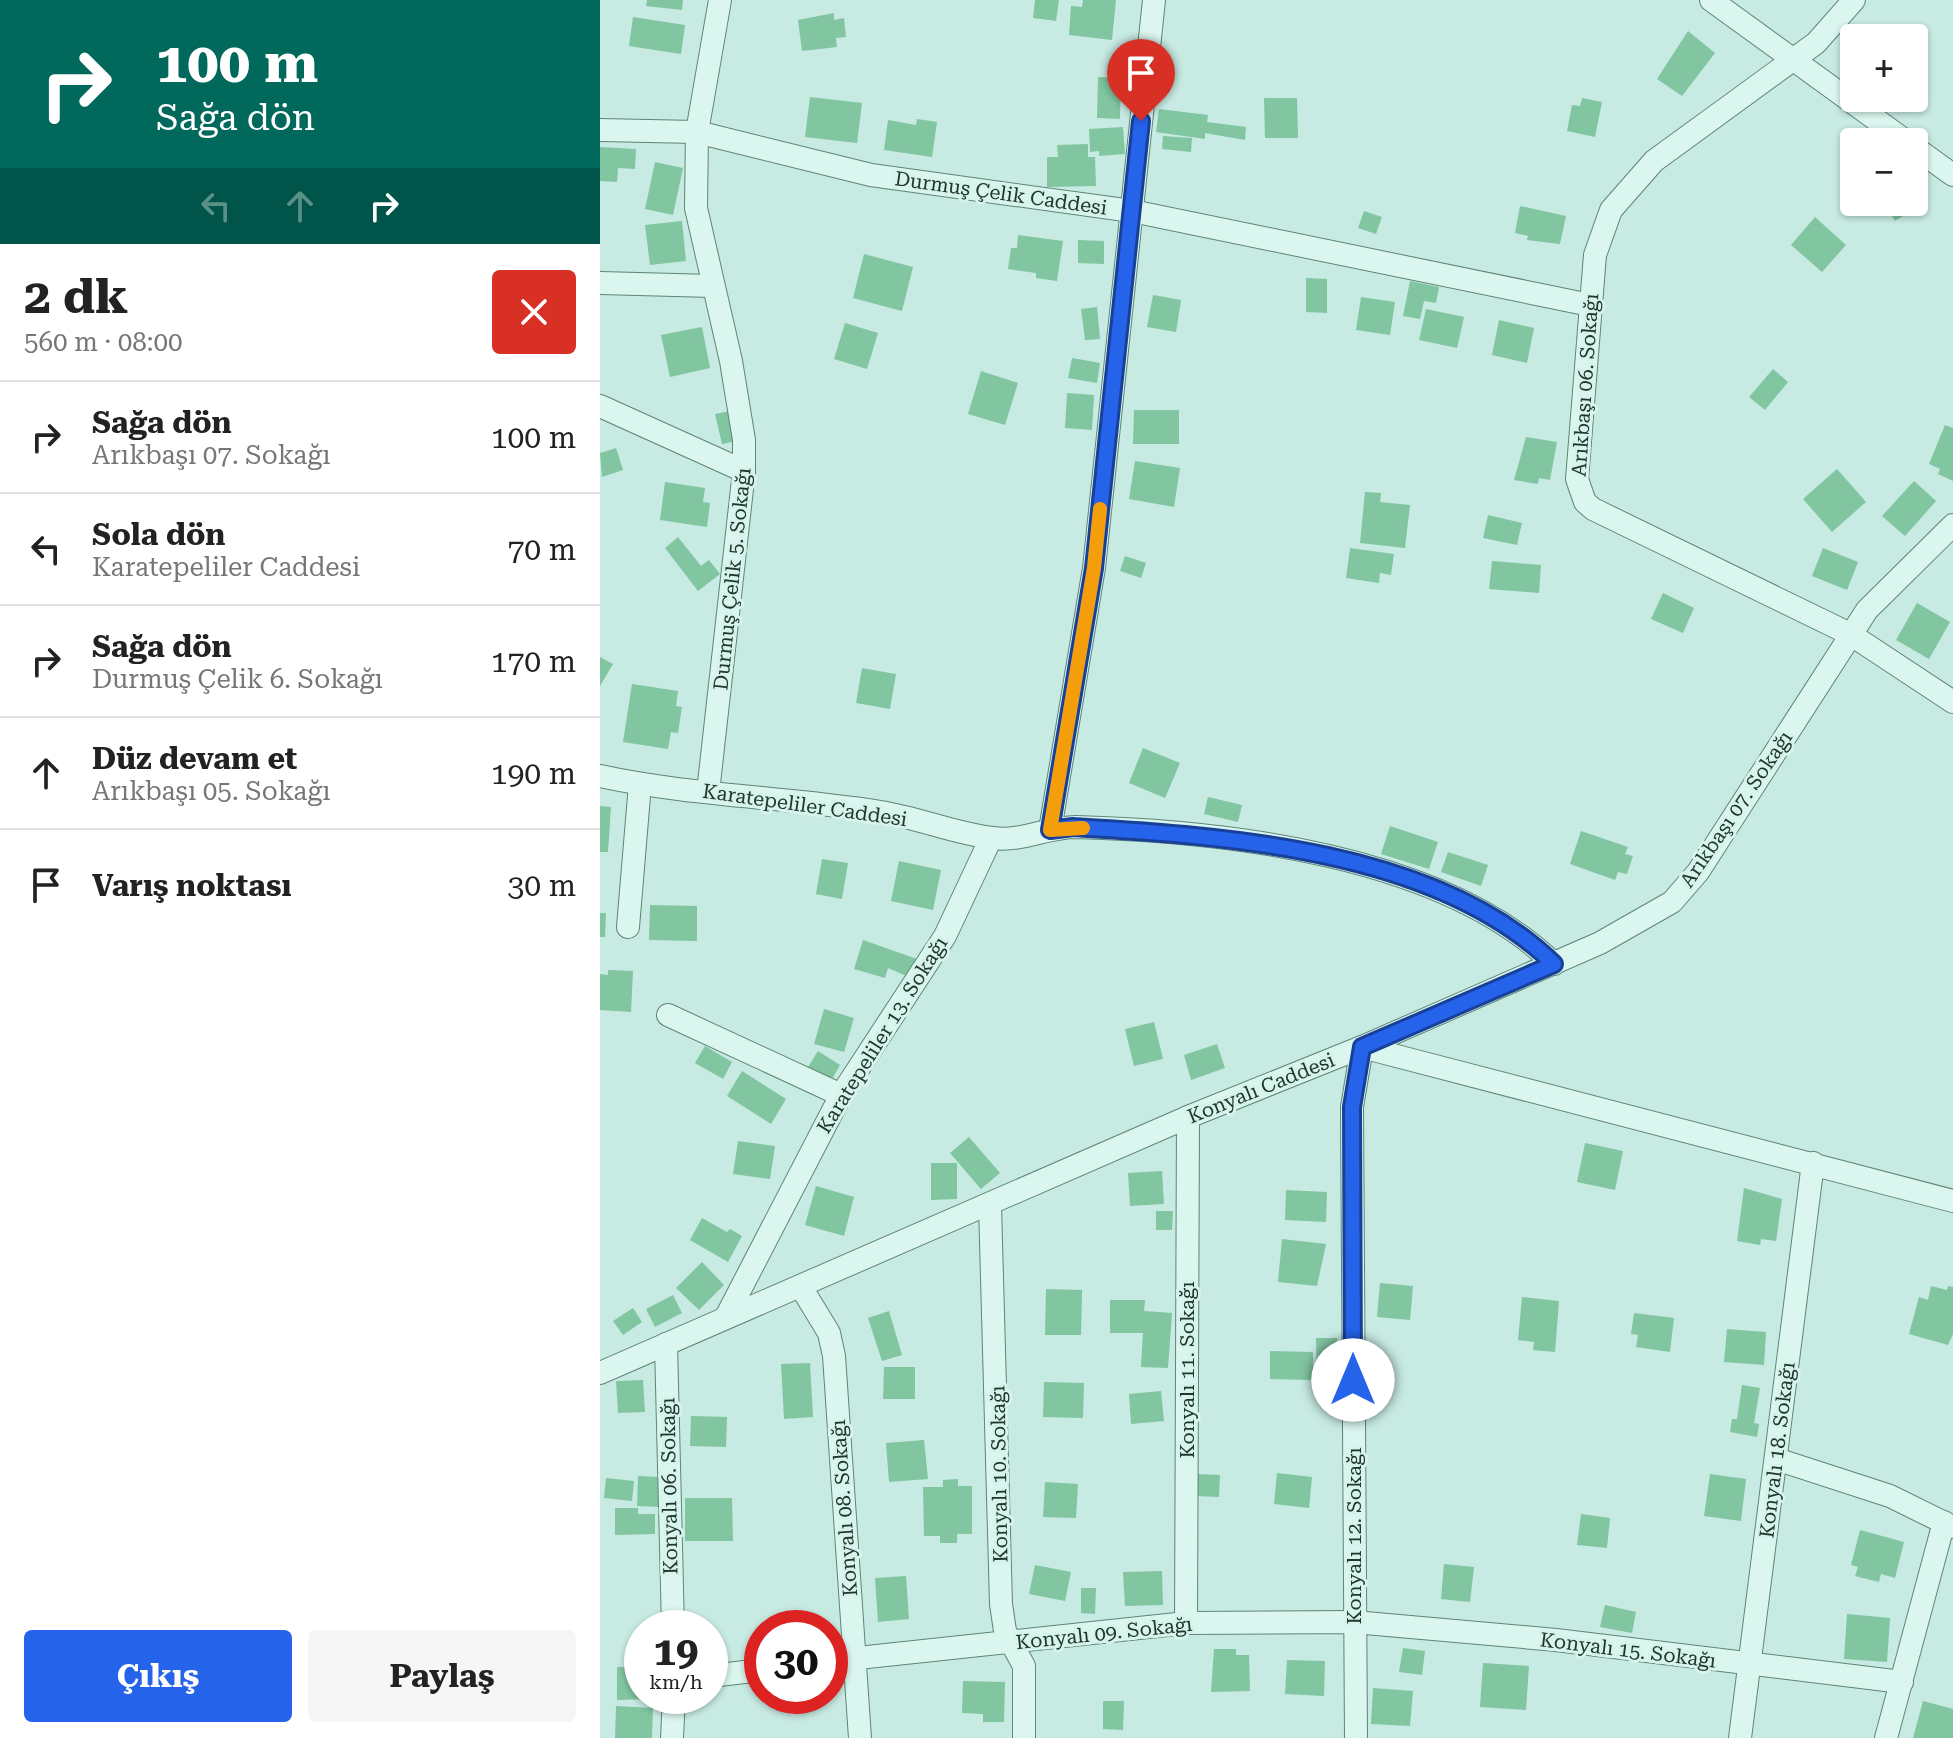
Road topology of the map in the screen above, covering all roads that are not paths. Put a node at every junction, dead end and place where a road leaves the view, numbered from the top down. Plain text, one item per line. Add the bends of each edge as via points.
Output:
1 (720, 0) edge
2 (1154, 0) edge
3 (1711, 0) edge
4 (1854, 0) edge
5 (1794, 61) junction
6 (1887, 128) edge
7 (600, 130) edge
8 (697, 132) junction
9 (1928, 157) edge
10 (1953, 175) edge
11 (1132, 211) junction
12 (600, 283) edge
13 (713, 286) junction
14 (1590, 305) junction
15 (600, 406) edge
16 (744, 471) junction
17 (1953, 525) edge
18 (1850, 634) junction
19 (1953, 702) edge
20 (600, 776) edge
21 (640, 784) junction
22 (708, 792) junction
23 (1050, 830) junction
24 (991, 838) junction
25 (628, 927) dead end
26 (1554, 964) junction
27 (668, 1015) dead end
28 (1362, 1047) junction
29 (841, 1095) junction
30 (1188, 1117) junction
31 (1813, 1163) junction
32 (1953, 1201) edge
33 (990, 1205) junction
34 (801, 1287) junction
35 (726, 1317) junction
36 (666, 1344) junction
37 (600, 1373) edge
38 (1776, 1459) junction
39 (1948, 1525) edge
40 (673, 1610) edge
41 (1354, 1622) junction
42 (1186, 1623) junction
43 (1011, 1642) junction
44 (855, 1658) junction
45 (848, 1659) edge
46 (1748, 1664) junction
47 (1902, 1682) junction
48 (673, 1714) edge
49 (672, 1738) edge
50 (860, 1738) edge
51 (1024, 1738) edge
52 (1356, 1738) edge
53 (1740, 1738) edge
54 (1886, 1738) edge

1 - 8 street, Durmuş Çelik 5. Sokağı
2 - 11 street
3 - 5 street
4 - 5 street, Arıkbaşı 06. Sokağı
5 - 6 street
5 - 14 street, Arıkbaşı 06. Sokağı via 1678,142 1621,197 1602,230
7 - 8 street, Durmuş Çelik Caddesi
8 - 11 street, Durmuş Çelik Caddesi via 871,175
8 - 13 street, Durmuş Çelik 5. Sokağı via 696,208
9 - 10 street
11 - 14 street, Durmuş Çelik Caddesi
11 - 23 street via 1094,568
12 - 13 street
13 - 16 street, Durmuş Çelik 5. Sokağı via 731,361
14 - 18 street, Arıkbaşı 06. Sokağı via 1577,479 1585,502
15 - 16 street
16 - 22 street, Durmuş Çelik 5. Sokağı
17 - 18 street, Arıkbaşı 07. Sokağı
18 - 19 street, Arıkbaşı 06. Sokağı
18 - 26 street, Arıkbaşı 07. Sokağı via 1698,872 1672,902
20 - 21 street, Karatepeliler Caddesi
21 - 22 street, Karatepeliler Caddesi
21 - 25 street
22 - 24 street, Karatepeliler Caddesi via 884,812
23 - 24 street, Karatepeliler Caddesi via 1026,838
23 - 26 street, Karatepeliler Caddesi via 1073,827 1216,839 1345,860 1472,904 1520,932
24 - 29 street, Karatepeliler 13. Sokağı via 945,936
26 - 28 street, Arıkbaşı 07. Sokağı
27 - 29 street
28 - 30 street, Konyalı Caddesi
28 - 31 street
28 - 41 street, Konyalı 12. Sokağı via 1352,1107
29 - 35 street, Karatepeliler 13. Sokağı
30 - 33 street, Konyalı Caddesi
30 - 42 street, Konyalı 11. Sokağı
31 - 32 street
31 - 38 street, Konyalı 18. Sokağı
33 - 34 street, Konyalı Caddesi
33 - 43 street, Konyalı 10. Sokağı via 1001,1604
34 - 35 street, Konyalı Caddesi
34 - 44 street, Konyalı 08. Sokağı via 824,1323 834,1356
35 - 36 street, Konyalı Caddesi
36 - 37 street, Konyalı Caddesi
36 - 40 street, Konyalı 06. Sokağı
38 - 39 street via 1890,1496
38 - 46 street, Konyalı 18. Sokağı
39 - 47 street
41 - 42 street, Konyalı 09. Sokağı
41 - 46 street, Konyalı 15. Sokağı
41 - 52 street, Konyalı 12. Sokağı
42 - 43 street, Konyalı 09. Sokağı
43 - 44 street, Konyalı 09. Sokağı
43 - 51 street, Konyalı 10. Sokağı via 1025,1676
44 - 45 street, Konyalı 09. Sokağı
44 - 50 street, Konyalı 08. Sokağı
46 - 47 street, Konyalı 15. Sokağı
46 - 53 street, Konyalı 18. Sokağı
47 - 54 street
48 - 49 street

